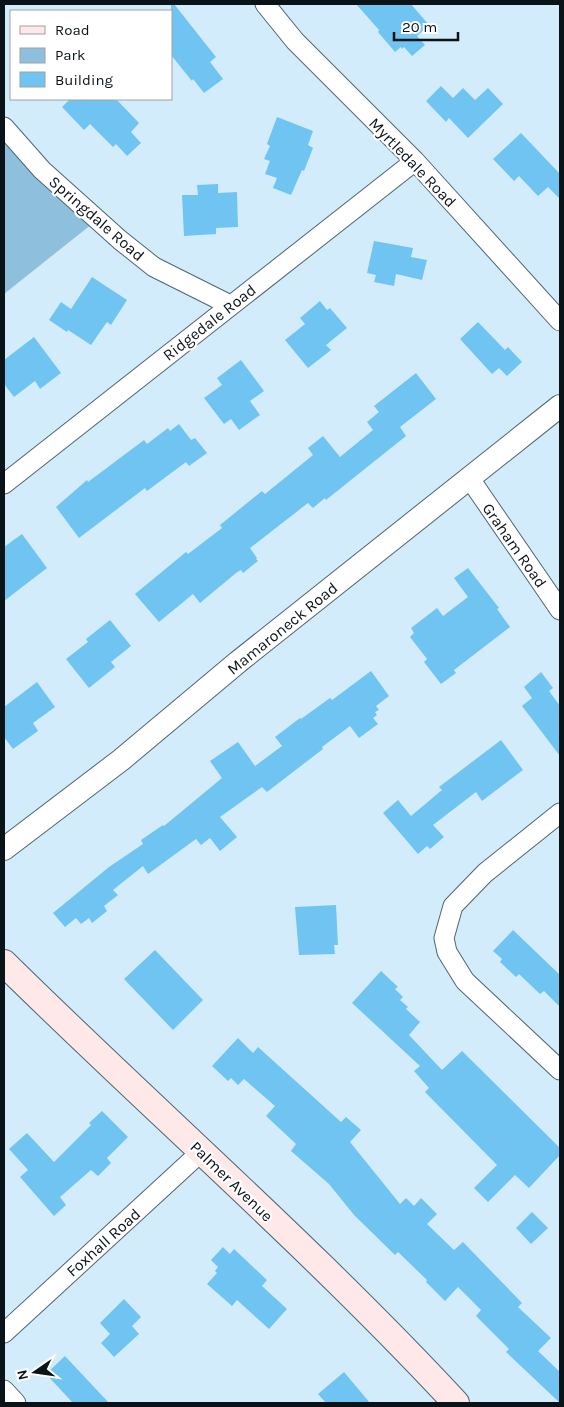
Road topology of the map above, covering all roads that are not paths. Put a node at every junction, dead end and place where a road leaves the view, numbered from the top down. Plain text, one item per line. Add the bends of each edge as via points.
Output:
1 (265, 4) edge
2 (4, 127) edge
3 (415, 161) junction
4 (230, 305) junction
5 (560, 321) edge
6 (560, 406) edge
7 (470, 479) junction
8 (4, 484) edge
9 (560, 610) edge
10 (560, 812) edge
11 (4, 849) edge
12 (4, 963) edge
13 (560, 1070) edge
14 (202, 1151) junction
15 (4, 1333) edge
16 (4, 1390) edge
17 (16, 1403) edge
18 (456, 1403) edge

1 - 3 street, Myrtledale Road via 295,41
2 - 4 street, Springdale Road via 42,170 154,267
3 - 4 street, Ridgedale Road
3 - 5 street, Myrtledale Road
4 - 8 street, Ridgedale Road
6 - 7 street, Mamaroneck Road
7 - 9 street, Graham Road
7 - 11 street, Mamaroneck Road via 238,662 121,760
10 - 13 street via 485,873 453,906 444,938 447,952 465,981
12 - 14 main road, Palmer Avenue
14 - 15 street, Foxhall Road
14 - 18 main road, Palmer Avenue
16 - 17 street

